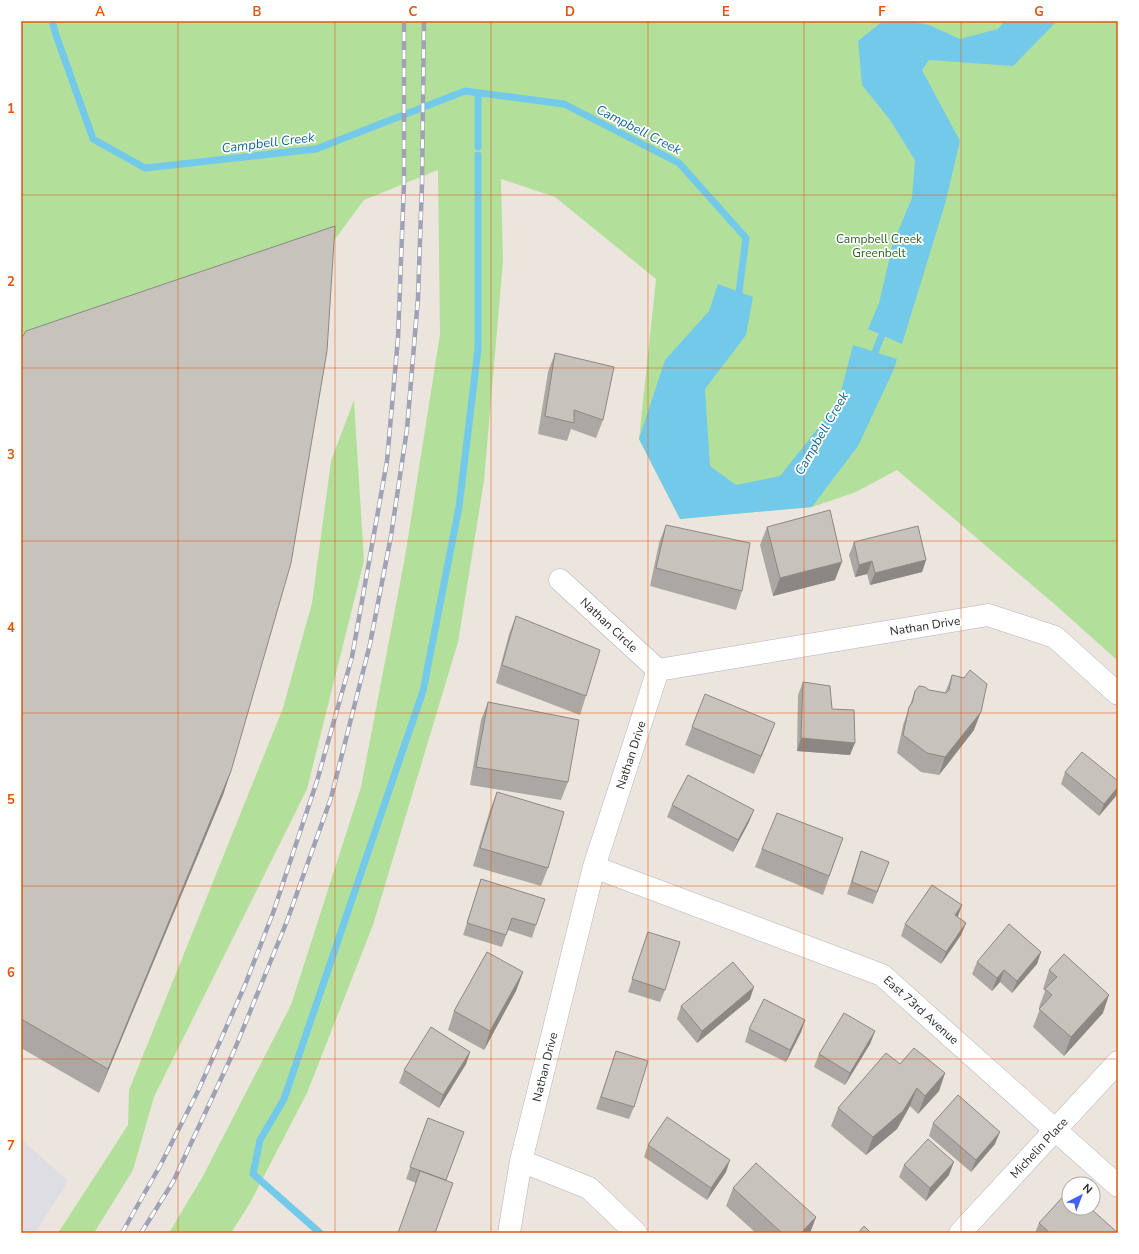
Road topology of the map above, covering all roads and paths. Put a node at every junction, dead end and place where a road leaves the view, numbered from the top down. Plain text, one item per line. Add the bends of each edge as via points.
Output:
1 (560, 580) dead end
2 (658, 670) junction
3 (1118, 694) edge
4 (594, 867) junction
5 (1118, 1062) edge
6 (1056, 1130) junction
7 (521, 1162) junction
8 (1118, 1186) edge
9 (509, 1233) edge
10 (636, 1233) edge
11 (960, 1233) edge

1 - 2 street, Nathan Circle
2 - 3 street, Nathan Drive via 988,615 1055,637
2 - 4 street, Nathan Drive
4 - 6 street, East 73rd Avenue via 882,975
4 - 7 street, Nathan Drive
5 - 6 street, Michelin Place
6 - 8 street, East 73rd Avenue
6 - 11 street, Michelin Place
7 - 9 street, Nathan Drive
7 - 10 street via 589,1188

